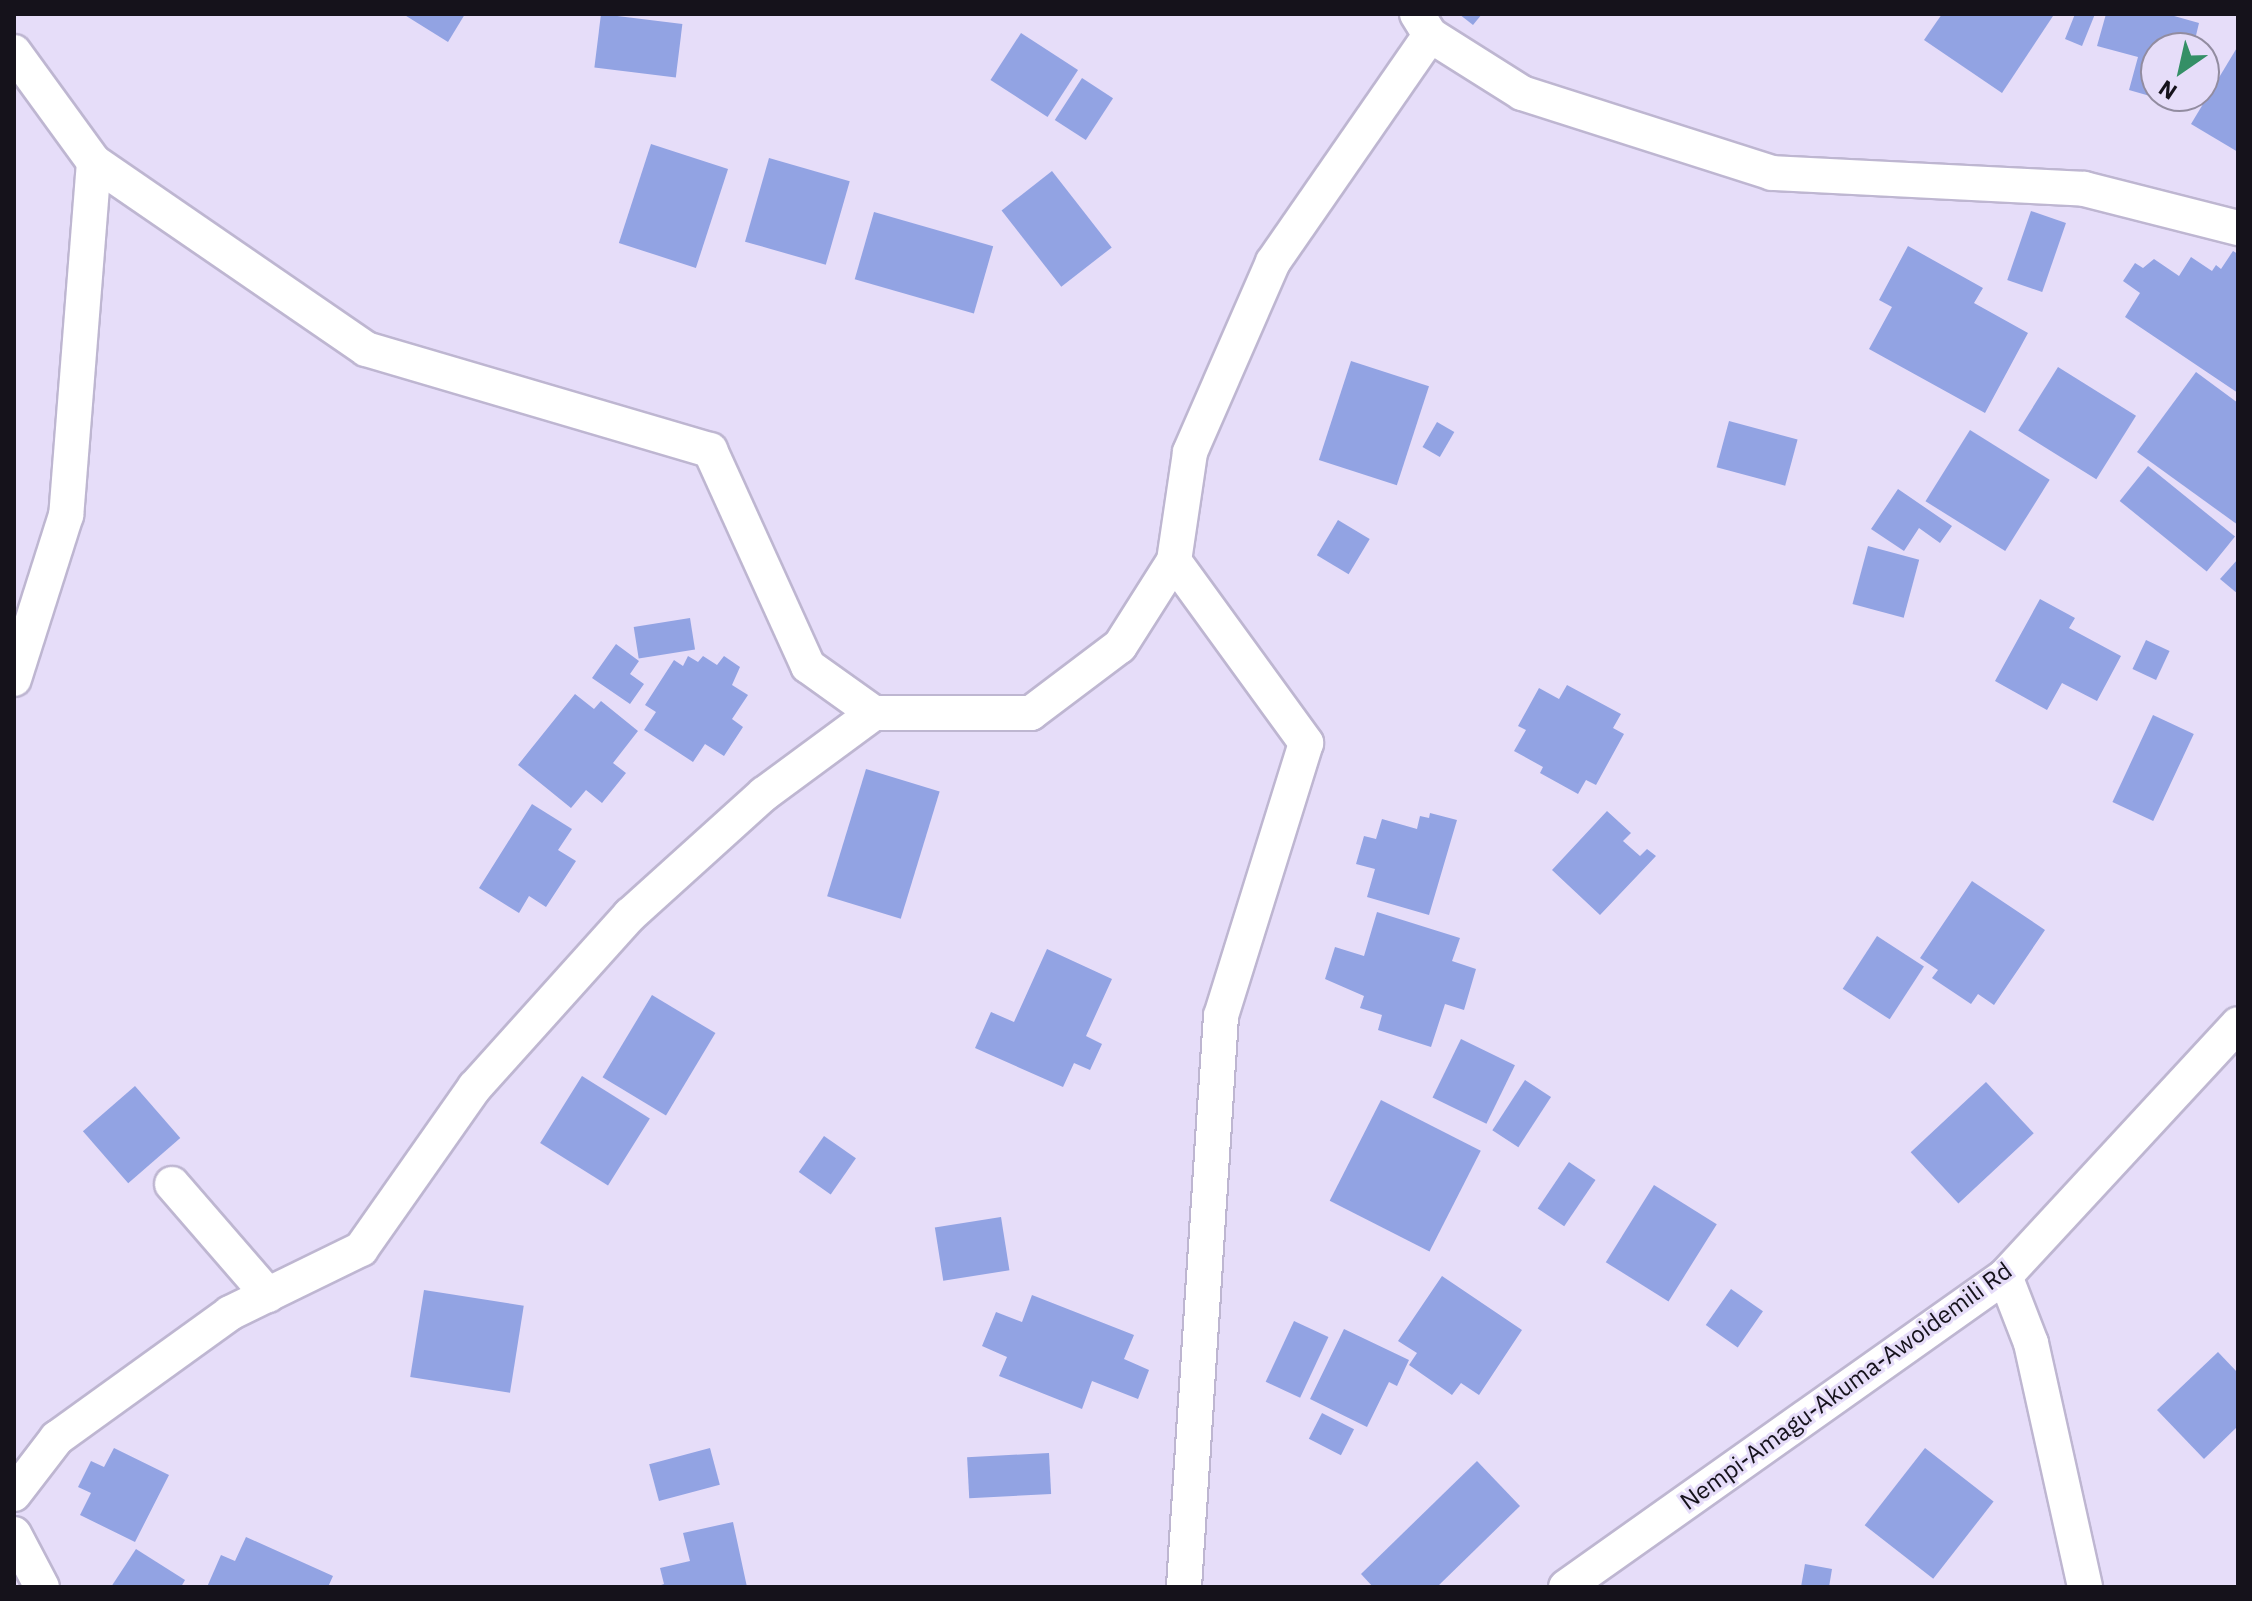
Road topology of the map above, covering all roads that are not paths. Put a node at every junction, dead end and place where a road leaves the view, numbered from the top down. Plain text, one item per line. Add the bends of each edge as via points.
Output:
1 (1423, 25) edge
2 (14, 52) edge
3 (94, 162) junction
4 (2238, 228) edge
5 (1174, 561) junction
6 (14, 679) edge
7 (874, 713) junction
8 (2238, 1024) edge
9 (172, 1184) dead end
10 (2005, 1276) junction
11 (268, 1295) junction
12 (14, 1494) edge
13 (14, 1534) edge
14 (42, 1587) edge
15 (1184, 1587) edge
16 (1566, 1587) edge
17 (2085, 1587) edge

1 - 4 street via 1522,93 1772,173 2084,189
1 - 5 street via 1273,262 1190,452
2 - 3 street
3 - 6 street via 66,515
3 - 7 street via 366,349 710,450 808,666
5 - 7 street via 1120,646 1031,713
5 - 15 street via 1306,743 1221,1016
7 - 11 street via 764,794 630,915 475,1087 361,1249
8 - 10 street, Nempi-Amagu-Akuma-Awoidemili Rd
9 - 11 street
10 - 16 street, Nempi-Amagu-Akuma-Awoidemili Rd
10 - 17 street via 2031,1343
11 - 12 street via 230,1313 57,1438
13 - 14 street

